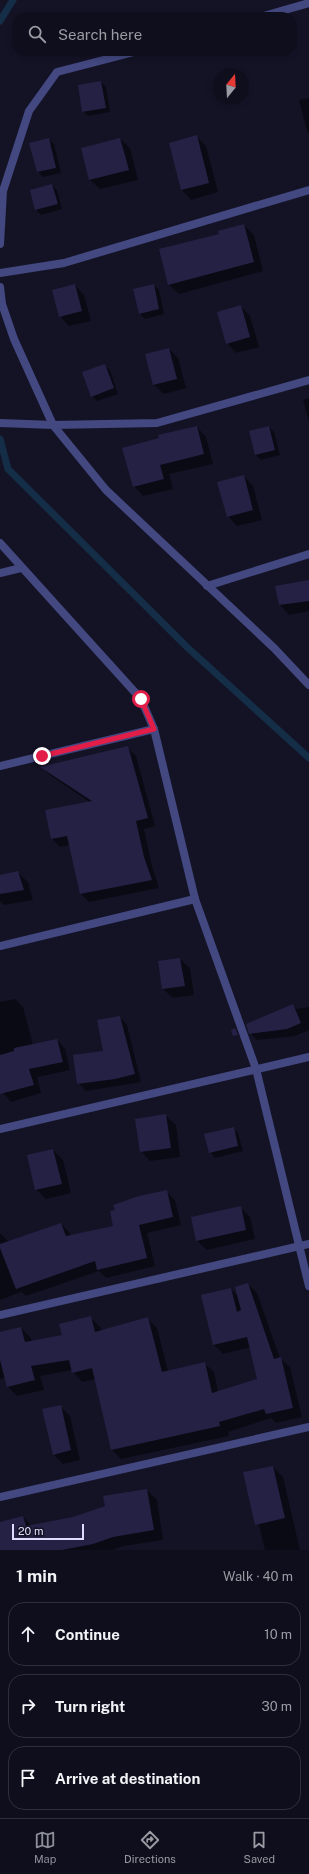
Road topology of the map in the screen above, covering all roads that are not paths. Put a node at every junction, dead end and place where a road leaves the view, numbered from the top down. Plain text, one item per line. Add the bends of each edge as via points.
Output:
1 (309, 3) edge
2 (278, 12) edge
3 (119, 56) edge
4 (309, 190) edge
5 (0, 244) edge
6 (0, 273) edge
7 (0, 287) edge
8 (309, 380) edge
9 (0, 423) edge
10 (53, 425) junction
11 (0, 543) edge
12 (309, 554) edge
13 (21, 568) junction
14 (0, 573) edge
15 (207, 586) junction
16 (309, 685) edge
17 (154, 729) junction
18 (0, 766) edge
19 (195, 899) junction
20 (0, 946) edge
21 (309, 1057) edge
22 (256, 1069) junction
23 (0, 1129) edge
24 (309, 1244) edge
25 (299, 1246) junction
26 (309, 1286) edge
27 (0, 1315) edge
28 (309, 1427) edge
29 (0, 1497) edge

1 - 2 street
3 - 5 street via 57,72 29,111 3,191
4 - 6 street via 64,263
7 - 10 street via 2,304 14,339
8 - 10 street via 157,423
9 - 10 street
10 - 15 street via 106,490
11 - 13 street
12 - 15 street
13 - 14 street
13 - 17 street via 141,699
15 - 16 street via 274,648
17 - 18 street
17 - 19 street
19 - 20 street
19 - 22 street
21 - 22 street
22 - 23 street
22 - 25 street
24 - 25 street
25 - 26 street
25 - 27 street
28 - 29 street

